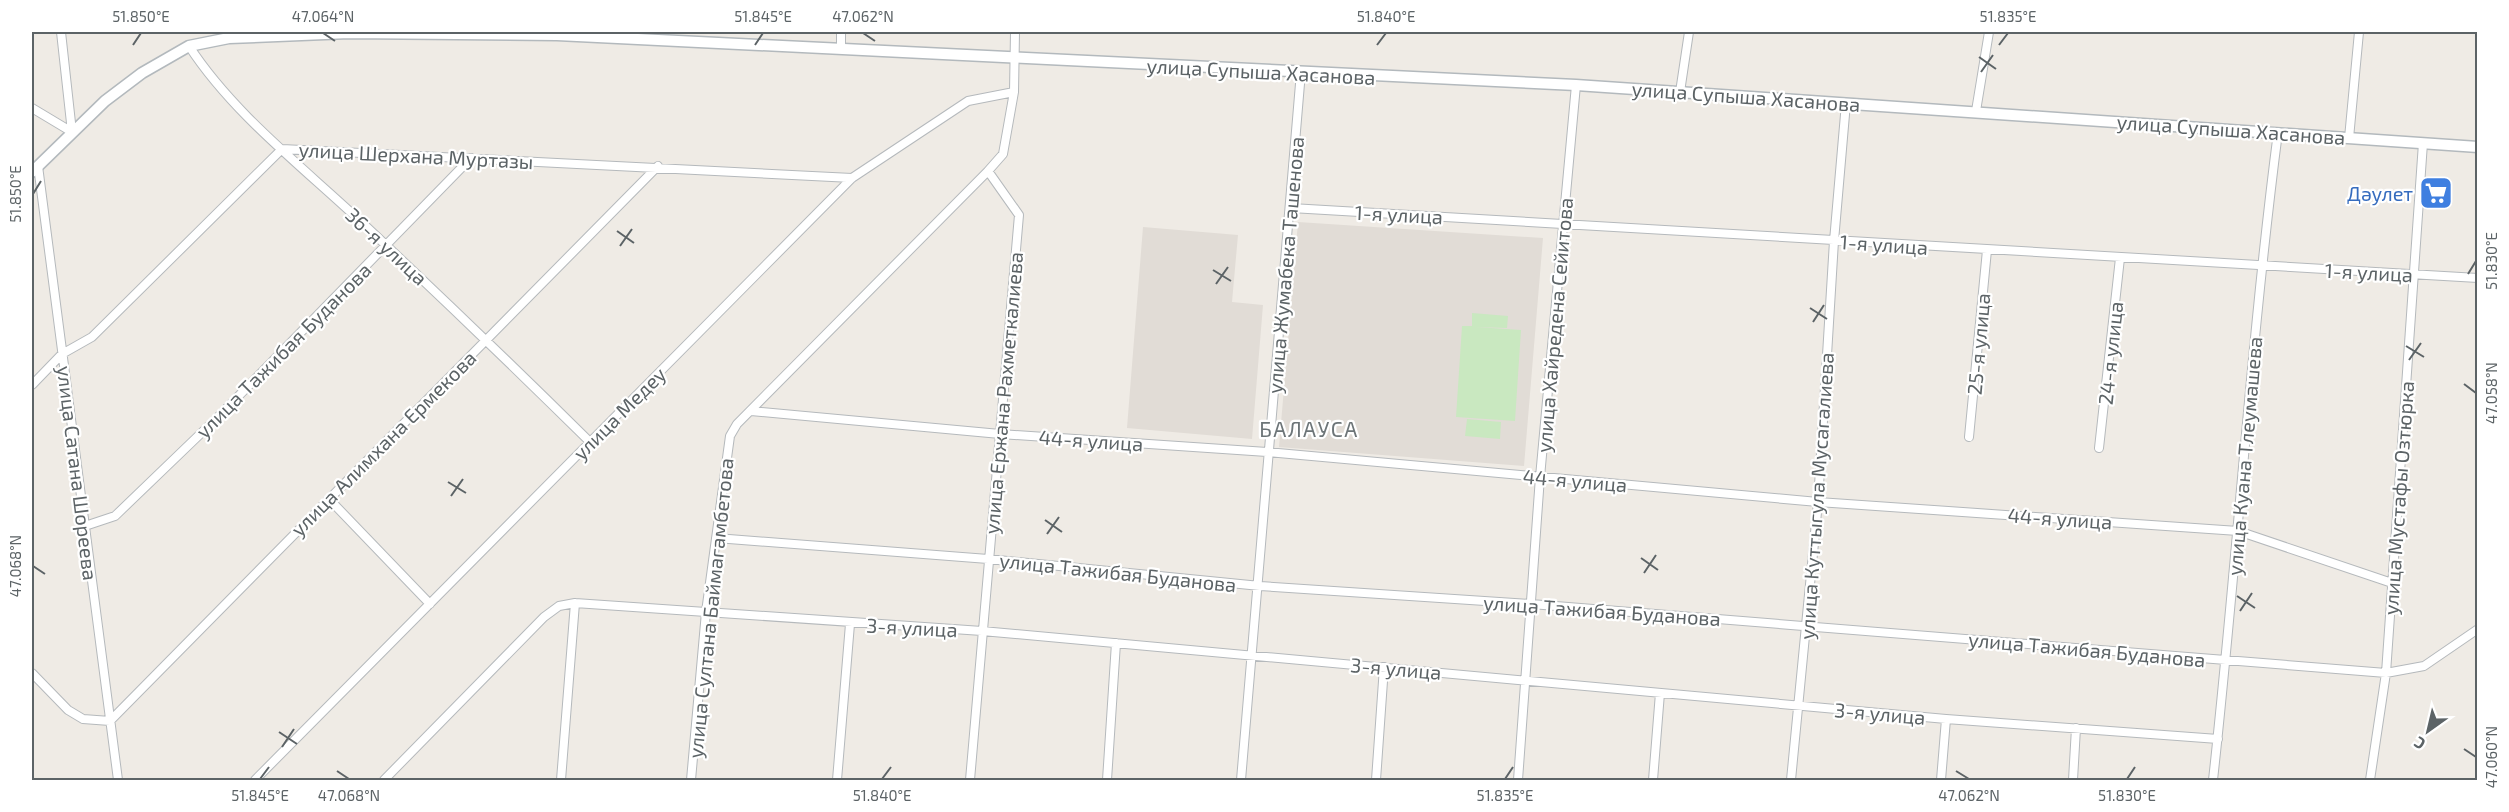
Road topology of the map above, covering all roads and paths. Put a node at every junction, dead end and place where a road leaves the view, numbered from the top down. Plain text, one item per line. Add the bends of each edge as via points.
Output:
1 (61, 32) edge
2 (841, 32) edge
3 (1016, 32) edge
4 (1689, 32) edge
5 (1989, 32) edge
6 (2359, 32) edge
7 (558, 33) edge
8 (189, 46) junction
9 (841, 49) junction
10 (1015, 58) junction
11 (1301, 72) junction
12 (1576, 85) junction
13 (1014, 92) junction
14 (1680, 92) junction
15 (1846, 103) junction
16 (32, 108) edge
17 (1976, 111) junction
18 (72, 132) junction
19 (2278, 132) junction
20 (2349, 138) junction
21 (2423, 143) junction
22 (2478, 147) edge
23 (282, 149) junction
24 (471, 158) junction
25 (658, 166) junction
26 (35, 169) edge
27 (988, 171) junction
28 (852, 178) junction
29 (1291, 208) junction
30 (1563, 223) junction
31 (1834, 241) junction
32 (386, 245) junction
33 (1987, 250) junction
34 (2120, 258) junction
35 (2260, 266) junction
36 (2414, 275) junction
37 (2478, 278) edge
38 (486, 339) junction
39 (62, 354) junction
40 (32, 385) edge
41 (751, 411) junction
42 (1000, 434) junction
43 (1969, 437) dead end
44 (590, 442) junction
45 (2099, 448) dead end
46 (1267, 452) junction
47 (1540, 477) junction
48 (329, 499) junction
49 (1818, 501) junction
50 (85, 526) junction
51 (2238, 531) junction
52 (716, 538) junction
53 (988, 559) junction
54 (2392, 583) junction
55 (1260, 586) junction
56 (575, 603) junction
57 (429, 604) junction
58 (1531, 604) junction
59 (706, 612) junction
60 (849, 624) junction
61 (1807, 627) junction
62 (2478, 629) edge
63 (982, 632) junction
64 (1116, 643) junction
65 (1253, 655) junction
66 (2225, 660) junction
67 (1384, 667) junction
68 (32, 673) edge
69 (2386, 673) junction
70 (1526, 680) junction
71 (1660, 693) junction
72 (1797, 705) junction
73 (1946, 718) junction
74 (110, 722) junction
75 (2076, 728) junction
76 (2218, 739) junction
77 (118, 780) edge
78 (255, 780) edge
79 (384, 780) edge
80 (561, 780) edge
81 (691, 780) edge
82 (837, 780) edge
83 (970, 780) edge
84 (1107, 780) edge
85 (1241, 780) edge
86 (1376, 780) edge
87 (1518, 780) edge
88 (1653, 780) edge
89 (1791, 780) edge
90 (1941, 780) edge
91 (2073, 780) edge
92 (2213, 780) edge
93 (2370, 780) edge

1 - 18 street
2 - 9 street
3 - 10 street
4 - 14 street
5 - 17 street
6 - 20 street
7 - 8 street, улица Супыша Хасанова via 285,34
7 - 9 street, улица Супыша Хасанова
8 - 18 street, улица Супыша Хасанова via 142,73
8 - 23 street, 36-я улица via 207,73
9 - 10 street, улица Супыша Хасанова
10 - 11 street, улица Супыша Хасанова
10 - 13 street
11 - 12 street, улица Супыша Хасанова
11 - 29 street, улица Жумабека Ташенова
12 - 14 street, улица Супыша Хасанова
12 - 30 street, улица Хайредена Сейитова
13 - 27 street via 1003,154
13 - 28 street, улица Медеу via 968,101
14 - 15 street, улица Супыша Хасанова
15 - 17 street, улица Супыша Хасанова
15 - 31 street, улица Куттыгула Мусагалиева
16 - 18 street
17 - 19 street, улица Супыша Хасанова
18 - 26 street, улица Супыша Хасанова
19 - 20 street, улица Супыша Хасанова
19 - 35 street, улица Куана Тлеумашева
20 - 21 street, улица Супыша Хасанова
21 - 22 street, улица Супыша Хасанова
21 - 36 street, улица Мустафы Озтюрка
23 - 24 street, улица Шерхана Муртазы
23 - 32 street, 36-я улица
23 - 39 street, улица Шерхана Муртазы via 92,337
24 - 25 street, улица Шерхана Муртазы
24 - 32 street, улица Тажибая Буданова
25 - 28 street, улица Шерхана Муртазы
25 - 38 street, улица Алимхана Ермекова
26 - 39 street, улица Сатана Шореева
27 - 41 street
27 - 42 street, улица Ержана Рахметкалиева via 1019,215
28 - 44 street, улица Медеу
29 - 30 street, 1-я улица
29 - 46 street, улица Жумабека Ташенова
30 - 31 street, 1-я улица
30 - 47 street, улица Хайредена Сейитова
31 - 33 street, 1-я улица
31 - 49 street, улица Куттыгула Мусагалиева
32 - 38 street, 36-я улица
32 - 50 street, улица Тажибая Буданова via 115,516
33 - 34 street, 1-я улица
33 - 43 street, 25-я улица
34 - 35 street, 1-я улица
34 - 45 street, 24-я улица
35 - 36 street, 1-я улица
35 - 51 street, улица Куана Тлеумашева
36 - 37 street, 1-я улица
36 - 54 street, улица Мустафы Озтюрка
38 - 44 street, 36-я улица
38 - 48 street, улица Алимхана Ермекова
39 - 40 street, улица Шерхана Муртазы
39 - 50 street, улица Сатана Шореева
41 - 42 street, 44-я улица
41 - 52 street, улица Султана Баймагамбетова via 730,436
42 - 46 street, 44-я улица
42 - 53 street, улица Ержана Рахметкалиева
44 - 57 street, улица Медеу
46 - 47 street, 44-я улица
46 - 55 street, улица Жумабека Ташенова
47 - 49 street, 44-я улица
47 - 58 street, улица Хайредена Сейитова
48 - 57 street
48 - 74 street, улица Алимхана Ермекова
49 - 51 street, 44-я улица
49 - 61 street, улица Куттыгула Мусагалиева
50 - 74 street, улица Сатана Шореева
51 - 54 street, 44-я улица
51 - 66 street, улица Куана Тлеумашева
52 - 53 street, улица Тажибая Буданова
52 - 59 street, улица Султана Баймагамбетова
53 - 55 street, улица Тажибая Буданова
53 - 63 street, улица Ержана Рахметкалиева
54 - 69 street, улица Мустафы Озтюрка
55 - 58 street, улица Тажибая Буданова
55 - 65 street, улица Жумабека Ташенова
56 - 59 street, 3-я улица
56 - 79 street via 559,606 544,617
56 - 80 street
57 - 78 street, улица Медеу
58 - 61 street, улица Тажибая Буданова
58 - 70 street, улица Хайредена Сейитова
59 - 60 street, 3-я улица
59 - 81 street, улица Султана Баймагамбетова
60 - 63 street, 3-я улица
60 - 82 street
61 - 66 street, улица Тажибая Буданова
61 - 72 street, улица Куттыгула Мусагалиева
62 - 69 street, улица Тажибая Буданова via 2424,666
63 - 64 street, 3-я улица
63 - 83 street, улица Ержана Рахметкалиева
64 - 65 street, 3-я улица
64 - 84 street
65 - 67 street, 3-я улица
65 - 85 street, улица Жумабека Ташенова
66 - 69 street, улица Тажибая Буданова
66 - 76 street, улица Куана Тлеумашева
67 - 70 street, 3-я улица
67 - 86 street
68 - 74 street via 82,719
69 - 93 street, улица Мустафы Озтюрка
70 - 71 street, 3-я улица
70 - 87 street, улица Хайредена Сейитова
71 - 72 street, 3-я улица
71 - 88 street
72 - 73 street, 3-я улица
72 - 89 street, улица Куттыгула Мусагалиева
73 - 75 street, 3-я улица
73 - 90 street
74 - 77 street, улица Сатана Шореева
75 - 76 street, 3-я улица
75 - 91 street
76 - 92 street, улица Куана Тлеумашева

